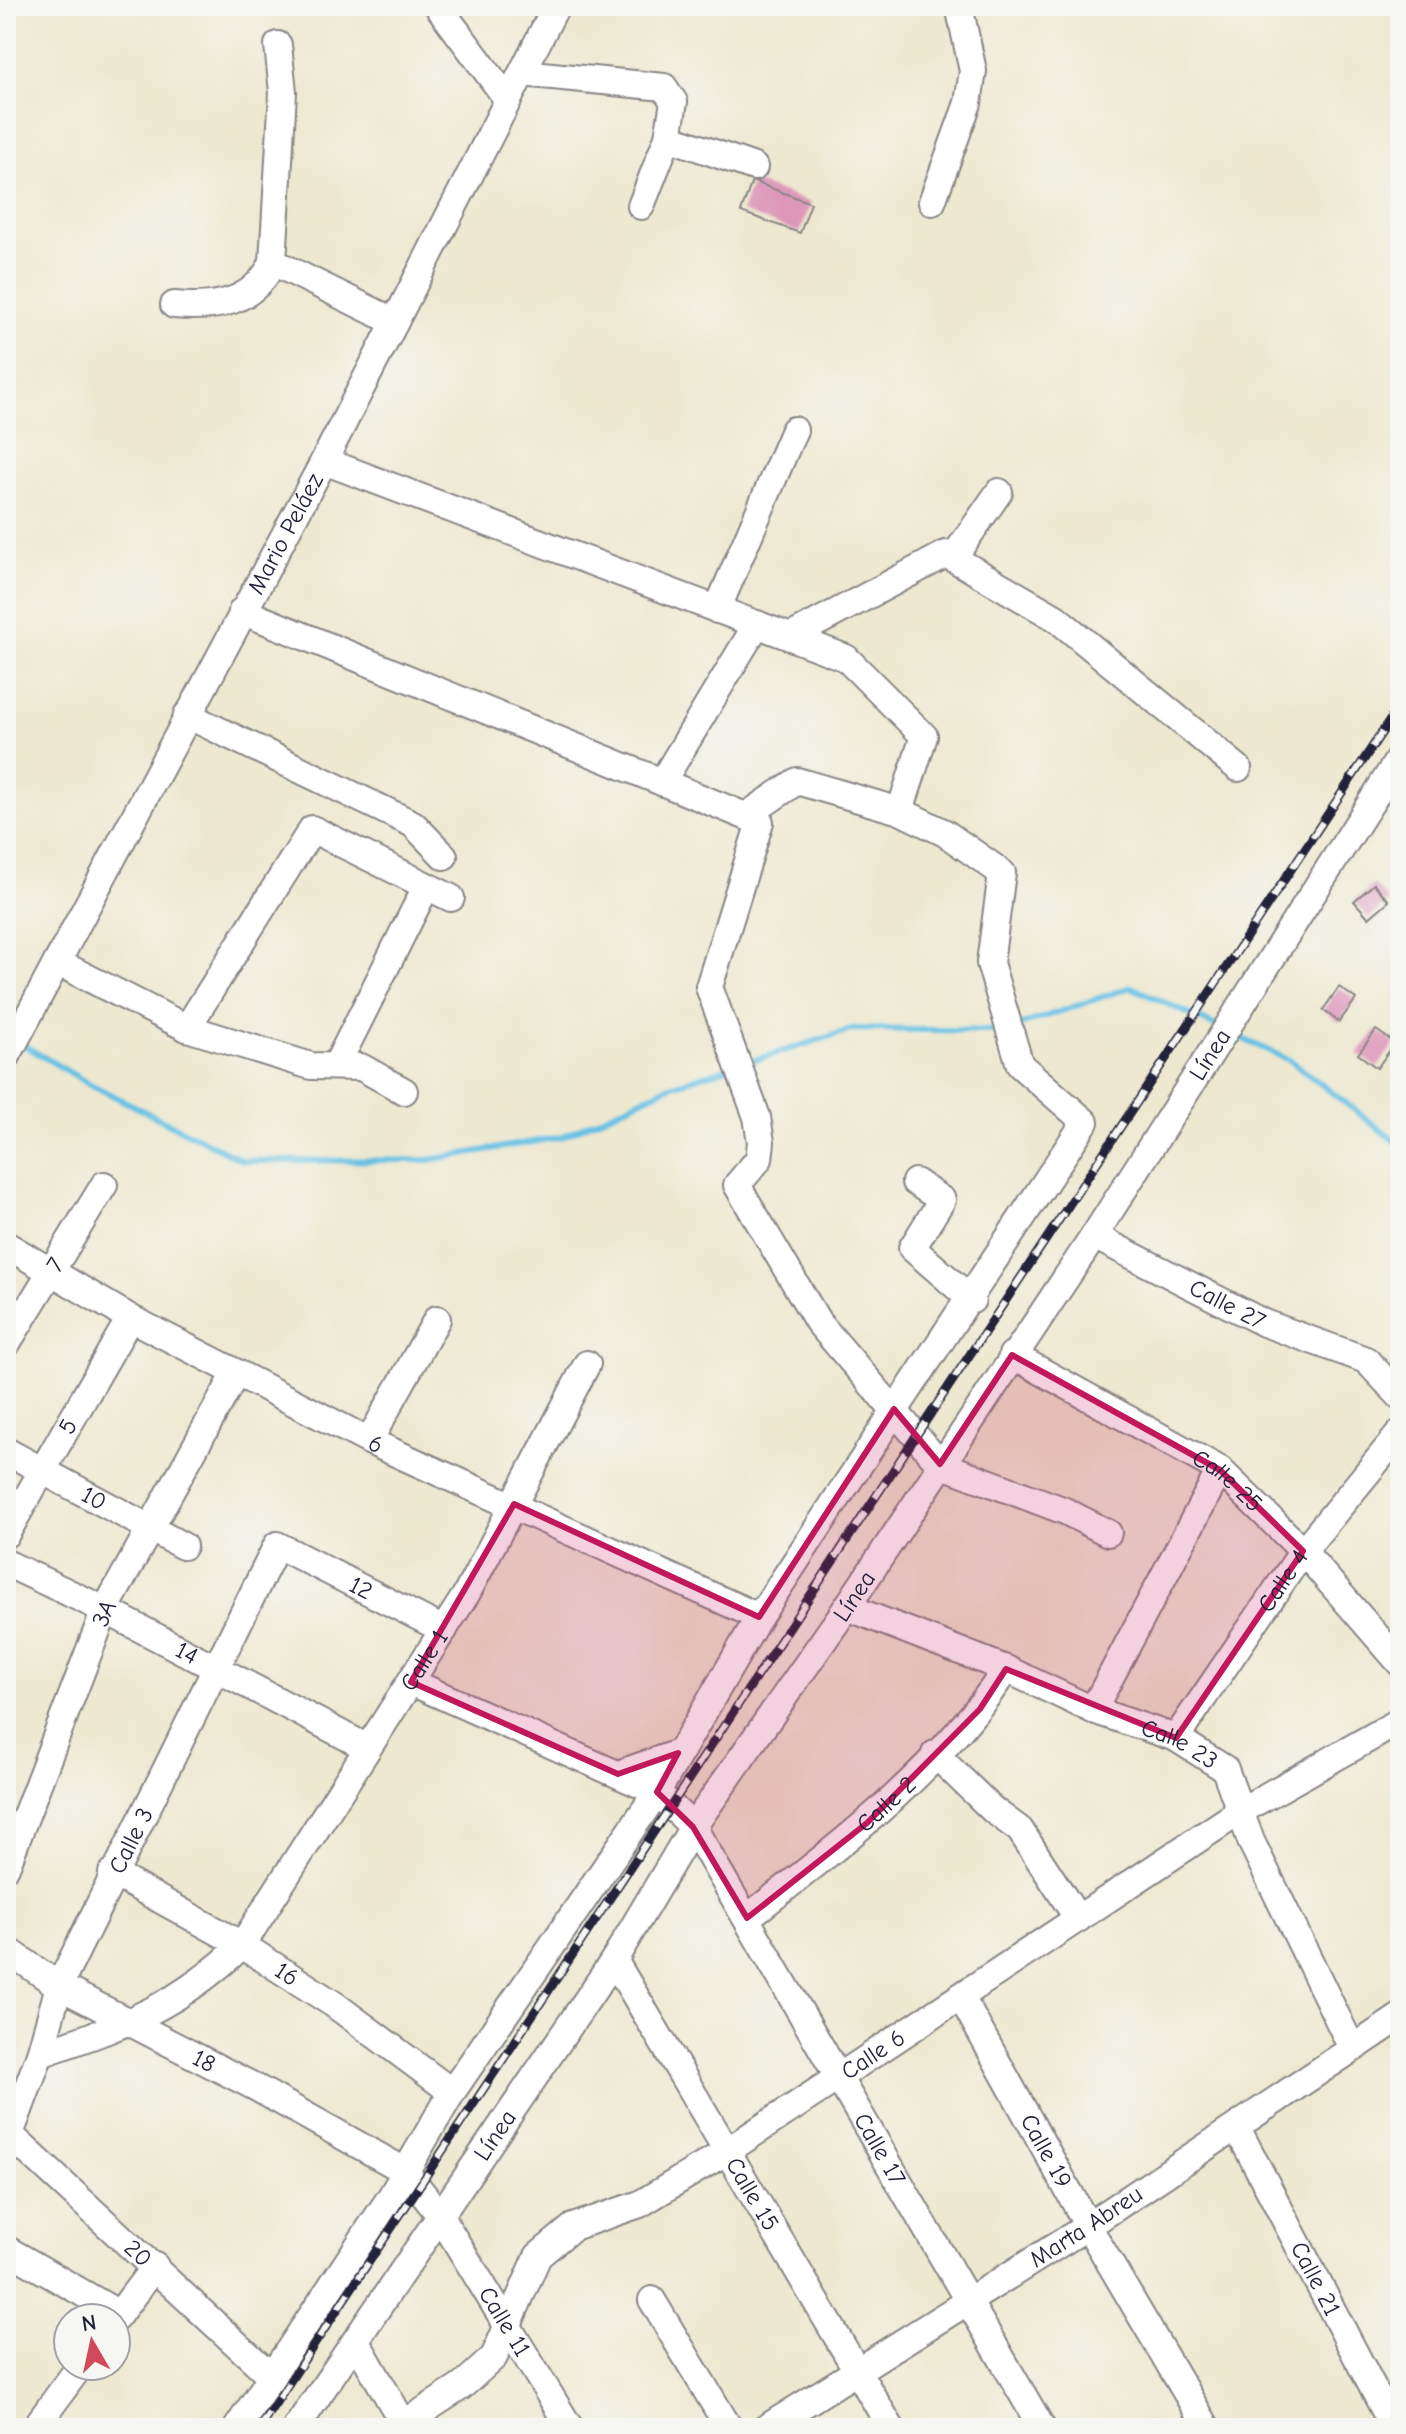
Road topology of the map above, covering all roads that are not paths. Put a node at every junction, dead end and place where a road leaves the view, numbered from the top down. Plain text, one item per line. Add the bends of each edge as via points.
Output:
1 (438, 6) edge
2 (556, 6) edge
3 (959, 6) edge
4 (278, 45) dead end
5 (522, 73) junction
6 (508, 100) junction
7 (668, 137) junction
8 (754, 167) dead end
9 (932, 202) dead end
10 (641, 206) dead end
11 (273, 262) junction
12 (174, 305) dead end
13 (395, 322) junction
14 (794, 430) dead end
15 (324, 461) junction
16 (999, 492) dead end
17 (953, 558) junction
18 (717, 610) junction
19 (242, 611) junction
20 (757, 624) junction
21 (790, 637) junction
22 (187, 715) junction
23 (1400, 757) edge
24 (1238, 768) dead end
25 (662, 782) junction
26 (900, 811) junction
27 (746, 816) junction
28 (444, 856) dead end
29 (426, 887) junction
30 (451, 898) dead end
31 (57, 962) junction
32 (187, 1028) junction
33 (6, 1058) edge
34 (336, 1066) junction
35 (404, 1091) dead end
36 (915, 1182) dead end
37 (104, 1185) dead end
38 (1094, 1236) junction
39 (6, 1245) edge
40 (53, 1271) junction
41 (972, 1300) junction
42 (130, 1318) junction
43 (437, 1319) dead end
44 (6, 1345) edge
45 (1012, 1355) junction
46 (1366, 1360) junction
47 (587, 1364) dead end
48 (1400, 1371) edge
49 (235, 1375) junction
50 (1400, 1396) edge
51 (894, 1409) junction
52 (1400, 1433) edge
53 (369, 1441) junction
54 (6, 1451) edge
55 (940, 1464) junction
56 (1220, 1470) junction
57 (40, 1471) junction
58 (514, 1504) junction
59 (148, 1530) junction
60 (1108, 1533) dead end
61 (6, 1534) edge
62 (277, 1545) joint
63 (183, 1546) dead end
64 (1303, 1551) junction
65 (6, 1563) edge
66 (847, 1607) junction
67 (105, 1610) junction
68 (759, 1617) junction
69 (444, 1630) junction
70 (1400, 1663) edge
71 (1006, 1669) junction
72 (215, 1670) junction
73 (411, 1682) junction
74 (1093, 1710) junction
75 (1400, 1721) edge
76 (1176, 1738) junction
77 (366, 1747) junction
78 (678, 1753) junction
79 (935, 1754) junction
80 (618, 1774) junction
81 (657, 1792) junction
82 (1242, 1810) junction
83 (693, 1827) junction
84 (6, 1867) edge
85 (112, 1873) junction
86 (747, 1918) junction
87 (1078, 1919) junction
88 (242, 1945) junction
89 (6, 1949) edge
90 (614, 1960) junction
91 (59, 1986) junction
92 (961, 1997) junction
93 (1400, 2017) edge
94 (131, 2022) junction
95 (1352, 2048) junction
96 (40, 2054) junction
97 (838, 2076) junction
98 (452, 2092) junction
99 (1237, 2128) junction
100 (8, 2136) edge
101 (727, 2151) junction
102 (405, 2171) junction
103 (439, 2214) junction
104 (1088, 2226) junction
105 (6, 2249) edge
106 (155, 2266) junction
107 (652, 2300) dead end
108 (967, 2301) junction
109 (95, 2302) edge
110 (128, 2302) edge
111 (506, 2321) junction
112 (356, 2341) junction
113 (858, 2370) junction
114 (272, 2377) junction
115 (68, 2382) edge
116 (402, 2426) edge
117 (35, 2428) edge
118 (237, 2428) edge
119 (296, 2428) edge
120 (570, 2428) edge
121 (729, 2428) edge
122 (766, 2428) edge
123 (891, 2428) edge
124 (1042, 2428) edge
125 (1207, 2428) edge
126 (1394, 2428) edge

1 - 6 street
2 - 5 street, Mario Peláez
3 - 9 street via 973,71 968,103
4 - 11 street via 283,92
5 - 6 street, Mario Peláez
5 - 7 street via 664,87 674,102
6 - 13 street, Mario Peláez
7 - 8 street
7 - 10 street
11 - 12 street via 266,278 244,294 208,309
11 - 13 street
13 - 15 street, Mario Peláez
14 - 18 street
15 - 18 street
15 - 19 street, Mario Peláez
16 - 17 street
17 - 21 street via 946,554
17 - 24 street via 1056,618
18 - 20 street
19 - 22 street, Mario Peláez
19 - 25 street
20 - 21 street
20 - 25 street
21 - 26 street via 846,658 924,736
22 - 28 street via 413,824
22 - 31 street, Mario Peláez
23 - 38 street, Línea
25 - 27 street
26 - 27 street via 797,781
26 - 41 street via 945,833 1002,873 990,963 1020,1065 1085,1122
27 - 51 street via 760,822 709,987 757,1117 761,1142 759,1159 737,1185 818,1322
29 - 30 street
29 - 32 street via 312,829
29 - 34 street
31 - 32 street
31 - 33 street, Mario Peláez
32 - 34 street via 311,1066
34 - 35 street via 361,1067
36 - 41 street via 942,1200 912,1248
37 - 40 street, 7
38 - 45 street, Línea
38 - 46 street, Calle 27 via 1264,1323
39 - 40 street, 6
40 - 42 street, 6
40 - 44 street, 7
41 - 51 street
42 - 49 street, 6
42 - 57 street, 5
43 - 53 street
45 - 55 street, Línea
45 - 56 street, Calle 25
46 - 48 street, Calle 27
46 - 50 street, Calle 27
47 - 58 street, Calle 1
49 - 53 street, 6
49 - 59 street, 3A
51 - 55 street
51 - 68 street
52 - 64 street, Calle 4
53 - 58 street, 6
54 - 57 street, 10
55 - 60 street
55 - 66 street, Línea
56 - 64 street, Calle 25
56 - 74 street
57 - 59 street, 10
57 - 61 street, 5
58 - 68 street, 6
58 - 69 street, Calle 1
59 - 63 street, 10
59 - 67 street, 3A
62 - 69 street, 12
62 - 72 street, Calle 3
64 - 70 street, Calle 25
64 - 76 street, Calle 4
65 - 67 street, 14
66 - 71 street, Calle 23
66 - 83 street, Línea
67 - 72 street, 14
67 - 84 street, 3A
68 - 78 street
69 - 73 street, Calle 1
71 - 74 street, Calle 23
71 - 79 street, Calle 2 via 980,1709
72 - 77 street, 14
72 - 85 street, Calle 3
73 - 77 street, Calle 1
73 - 80 street
74 - 76 street, Calle 23
75 - 82 street, Calle 6
76 - 82 street, Calle 23 via 1225,1769
77 - 88 street, Calle 1
78 - 80 street
78 - 81 street
79 - 86 street, Calle 2 via 867,1823
79 - 87 street via 1020,1830
80 - 81 street
81 - 83 street
81 - 98 street
82 - 87 street, Calle 6
82 - 95 street, Calle 23 via 1251,1841
83 - 86 street, Calle 17
83 - 90 street, Línea
85 - 88 street, 16
85 - 91 street, Calle 3
86 - 97 street, Calle 17
87 - 92 street, Calle 6
88 - 94 street, Calle 1 via 201,1984
88 - 98 street, 16 via 335,2005
89 - 91 street, 18
90 - 101 street, Calle 15
90 - 103 street, Línea
91 - 94 street, 18
91 - 96 street, Calle 3
92 - 97 street, Calle 6
92 - 104 street, Calle 19
93 - 95 street, Marta Abreu
94 - 96 street, Calle 1
94 - 102 street, 18
95 - 99 street, Marta Abreu
96 - 100 street, Calle 3
97 - 101 street, Calle 6
97 - 108 street, Calle 17
98 - 102 street
99 - 104 street, Marta Abreu
99 - 126 street, Calle 21
100 - 106 street, 20
101 - 111 street, Calle 6 via 640,2204 573,2227 538,2256
101 - 113 street, Calle 15
102 - 103 street, Calle 11
102 - 114 street
103 - 111 street, Calle 11
103 - 112 street, Línea
104 - 108 street, Marta Abreu
104 - 125 street, Calle 19
105 - 109 street
106 - 110 street
106 - 114 street, 20
107 - 121 street
108 - 113 street, Marta Abreu
108 - 124 street, Calle 17
111 - 116 street, Calle 6 via 494,2357
111 - 120 street, Calle 11
112 - 116 street
112 - 119 street, Línea
113 - 122 street, Marta Abreu
113 - 123 street, Calle 15
114 - 118 street
115 - 117 street

